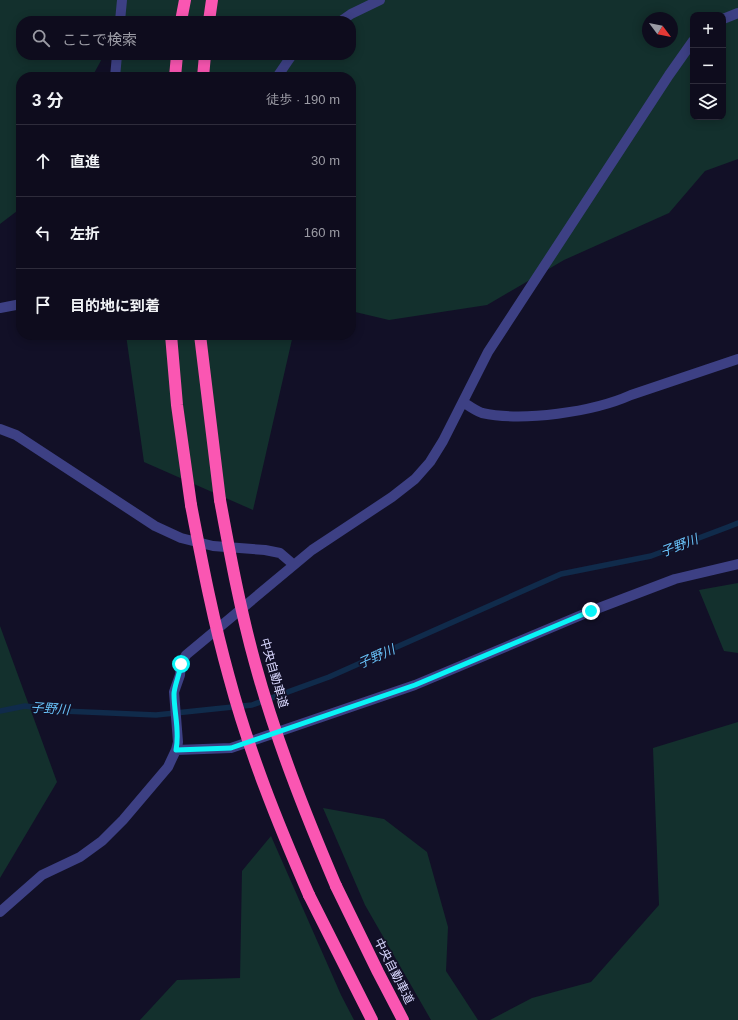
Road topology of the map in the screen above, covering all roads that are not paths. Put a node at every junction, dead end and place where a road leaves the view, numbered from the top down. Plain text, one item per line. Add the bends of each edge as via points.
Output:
1 (122, 0) edge
2 (185, 0) edge
3 (212, 0) edge
4 (380, 0) edge
5 (738, 13) edge
6 (120, 16) edge
7 (182, 16) edge
8 (210, 16) edge
9 (348, 16) edge
10 (726, 18) edge
11 (690, 45) edge
12 (117, 60) edge
13 (177, 60) edge
14 (205, 60) edge
15 (289, 60) edge
16 (115, 72) edge
17 (175, 72) edge
18 (203, 72) edge
19 (280, 72) edge
20 (16, 305) edge
21 (0, 308) edge
22 (171, 340) edge
23 (201, 340) edge
24 (738, 359) edge
25 (463, 402) junction
26 (0, 429) edge
27 (738, 564) edge
28 (294, 565) junction
29 (176, 750) junction
30 (0, 912) edge
31 (372, 1020) edge
32 (403, 1020) edge

1 - 6 street
2 - 7 highway
3 - 8 highway
4 - 9 street
5 - 10 street
11 - 25 street via 488,352
12 - 16 street
13 - 17 highway
14 - 18 highway
15 - 19 street
20 - 21 street
22 - 31 highway, bridge via 177,405 191,505 208,594 229,677 253,756 280,828 309,895
23 - 32 highway, 中央自動車道, bridge via 220,500 255,663 280,745 306,816 336,886
24 - 25 street via 586,410 511,416 481,413
25 - 28 street via 430,462 414,479
26 - 28 street via 16,435 155,526 181,538 213,546 280,553
27 - 29 street via 675,579 591,611 415,685 231,748
28 - 29 street via 186,655 174,692 178,731
29 - 30 street via 168,767 123,820 102,840 80,856 42,875

